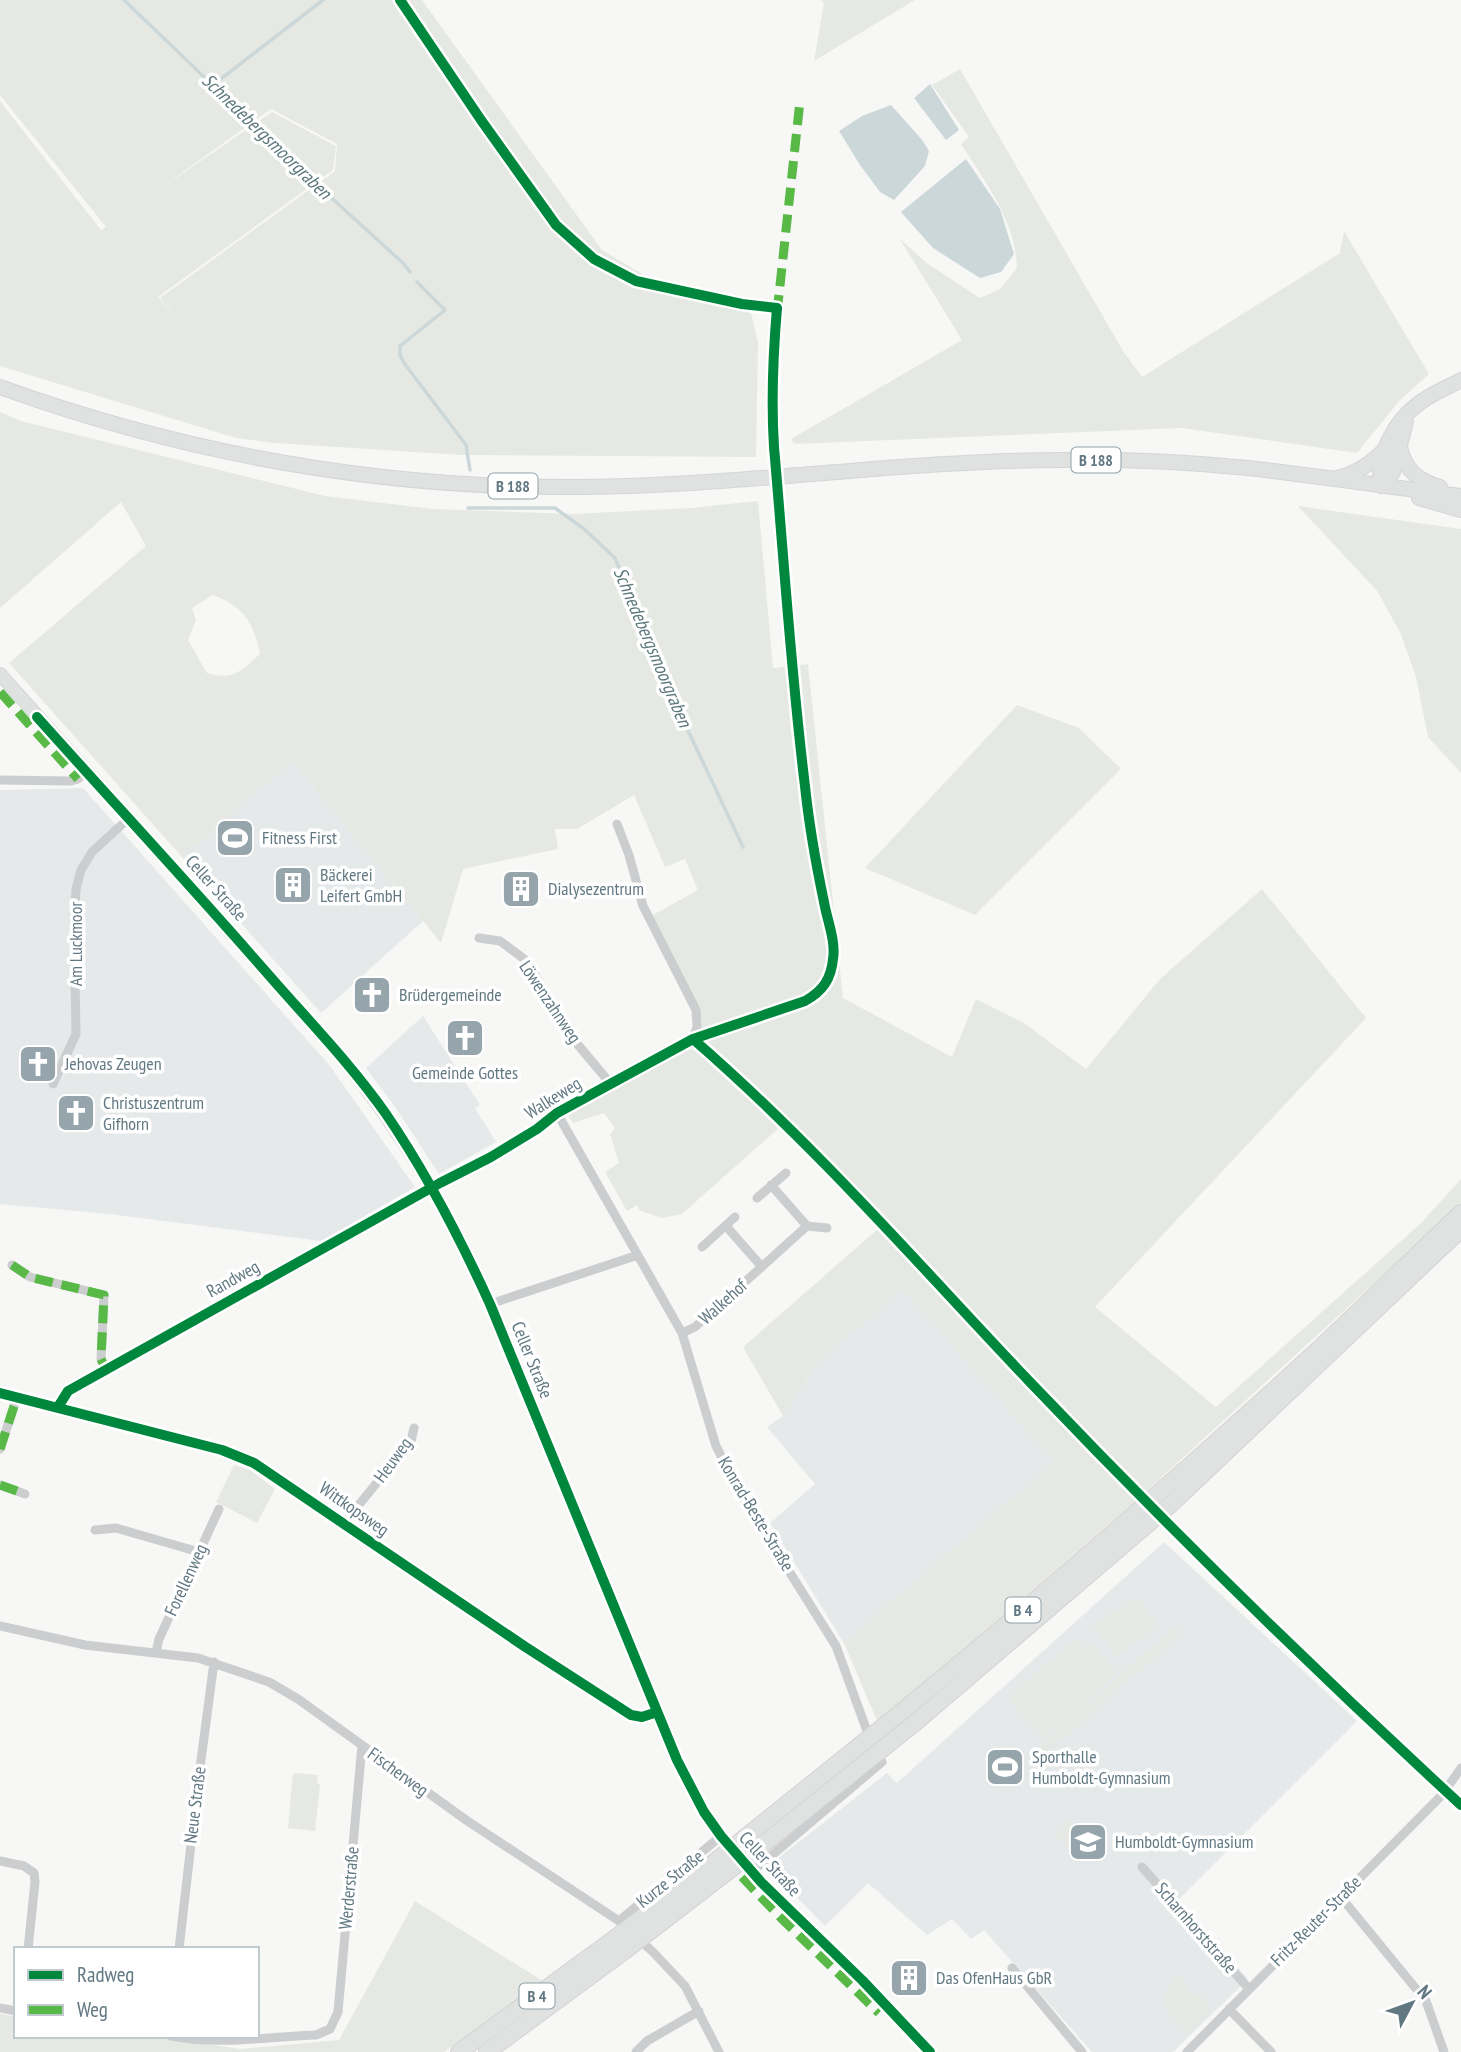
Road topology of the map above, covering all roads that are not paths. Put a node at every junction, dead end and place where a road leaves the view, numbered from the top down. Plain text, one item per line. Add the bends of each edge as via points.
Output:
1 (1461, 380) edge
2 (0, 387) edge
3 (1393, 446) junction
4 (1336, 479) junction
5 (1381, 486) junction
6 (1461, 495) edge
7 (1461, 510) edge
8 (0, 674) edge
9 (79, 777) junction
10 (0, 780) edge
11 (129, 818) junction
12 (617, 824) dead end
13 (479, 938) dead end
14 (610, 1083) junction
15 (53, 1084) dead end
16 (557, 1113) junction
17 (786, 1173) dead end
18 (772, 1185) junction
19 (432, 1187) junction
20 (757, 1198) dead end
21 (1461, 1213) edge
22 (735, 1217) dead end
23 (726, 1226) junction
24 (807, 1226) junction
25 (827, 1228) dead end
26 (1461, 1229) edge
27 (702, 1247) dead end
28 (638, 1255) junction
29 (12, 1265) dead end
30 (762, 1267) junction
31 (490, 1304) junction
32 (681, 1333) junction
33 (106, 1370) junction
34 (0, 1393) edge
35 (18, 1397) junction
36 (58, 1407) junction
37 (414, 1428) dead end
38 (0, 1449) edge
39 (0, 1485) edge
40 (25, 1494) dead end
41 (1164, 1499) junction
42 (219, 1510) dead end
43 (344, 1523) junction
44 (95, 1530) dead end
45 (199, 1552) junction
46 (0, 1626) edge
47 (156, 1652) junction
48 (214, 1662) junction
49 (657, 1712) junction
50 (910, 1716) junction
51 (362, 1745) junction
52 (1461, 1768) edge
53 (1445, 1791) junction
54 (1461, 1805) edge
55 (721, 1836) junction
56 (0, 1861) edge
57 (1142, 1867) dead end
58 (752, 1872) junction
59 (1340, 1896) junction
60 (619, 1921) junction
61 (619, 1945) junction
62 (28, 1947) edge
63 (179, 1947) edge
64 (1012, 1968) dead end
65 (1249, 1989) junction
66 (1229, 2009) junction
67 (699, 2011) junction
68 (182, 2038) edge
69 (256, 2038) edge
70 (259, 2038) edge
71 (459, 2052) edge
72 (486, 2052) edge
73 (636, 2052) edge
74 (719, 2052) edge
75 (930, 2052) edge
76 (1082, 2052) edge
77 (1187, 2052) edge
78 (1272, 2052) edge
79 (1444, 2052) edge

1 - 3 main road via 1416,406 1398,425
2 - 4 main road, B 188 via 102,421 221,450 359,474 438,482 659,485 1063,460 1232,467
3 - 4 main road via 1358,471
3 - 5 main road via 1380,469
3 - 6 main road via 1422,481
4 - 5 main road, B 188
5 - 6 main road, B 188
5 - 7 main road, B 188
8 - 9 street, Celler Straße
9 - 10 street
9 - 11 street, Celler Straße
11 - 15 street, Am Luckmoor via 92,852 81,870 74,921 76,1034
11 - 19 street, Celler Straße via 347,1064
12 - 14 street, Walkeweg via 643,906 696,1010 697,1027 693,1039
13 - 14 street, Löwenzahnweg via 500,941 527,961 558,1020
14 - 16 street, Walkeweg
16 - 19 street, Walkeweg via 491,1157
16 - 28 street, Konrad-Beste-Straße
17 - 18 street
18 - 20 street
18 - 24 street
19 - 31 street, Celler Straße
19 - 33 street, Randweg
21 - 41 highway, B 4
22 - 23 street
23 - 27 street
23 - 30 street, Walkehof
24 - 25 street
24 - 30 street, Walkehof
26 - 41 highway, B 4
28 - 31 street
28 - 32 street, Konrad-Beste-Straße
29 - 33 street via 30,1277 104,1295 101,1359
30 - 32 street, Walkehof via 695,1327
31 - 49 street, Celler Straße
32 - 58 street, Konrad-Beste-Straße via 716,1446 743,1498 836,1646 874,1753 882,1762
33 - 36 street, Randweg via 68,1391
34 - 35 street, Wittkopsweg
35 - 36 street, Wittkopsweg
35 - 38 street
36 - 43 street, Wittkopsweg via 239,1456
37 - 43 street, Heuweg via 411,1441
39 - 40 street
41 - 50 highway, B 4 via 1151,1521
41 - 50 highway, B 4 via 1139,1509 980,1647
42 - 45 street, Forellenweg
43 - 49 street, Wittkopsweg via 631,1715
44 - 45 street via 116,1528
45 - 47 street, Forellenweg
46 - 47 street, Fischerweg via 85,1645
47 - 48 street, Fischerweg
48 - 51 street, Fischerweg via 269,1682
48 - 63 street, Neue Straße
49 - 55 street, Celler Straße via 691,1788
50 - 61 highway, B 4, bridge via 766,1842
51 - 60 street, Fischerweg
51 - 70 street, Werderstraße via 338,2012 330,2029 316,2035
52 - 53 street, Fritz-Reuter-Straße
53 - 54 street
53 - 59 street, Fritz-Reuter-Straße
55 - 58 street, Celler Straße
55 - 60 street, Kurze Straße
56 - 62 street via 34,1873
57 - 65 street, Scharnhorststraße
58 - 75 street, Celler Straße
59 - 65 street, Fritz-Reuter-Straße
59 - 79 street via 1426,2001
60 - 67 street, Fischerweg via 685,1986
61 - 71 highway, B 4
61 - 72 highway, B 4
64 - 76 street
65 - 66 street, Fritz-Reuter-Straße
66 - 77 street, Fritz-Reuter-Straße
66 - 78 street
67 - 73 street
67 - 74 street, Fischerweg
68 - 69 street, Werderstraße

